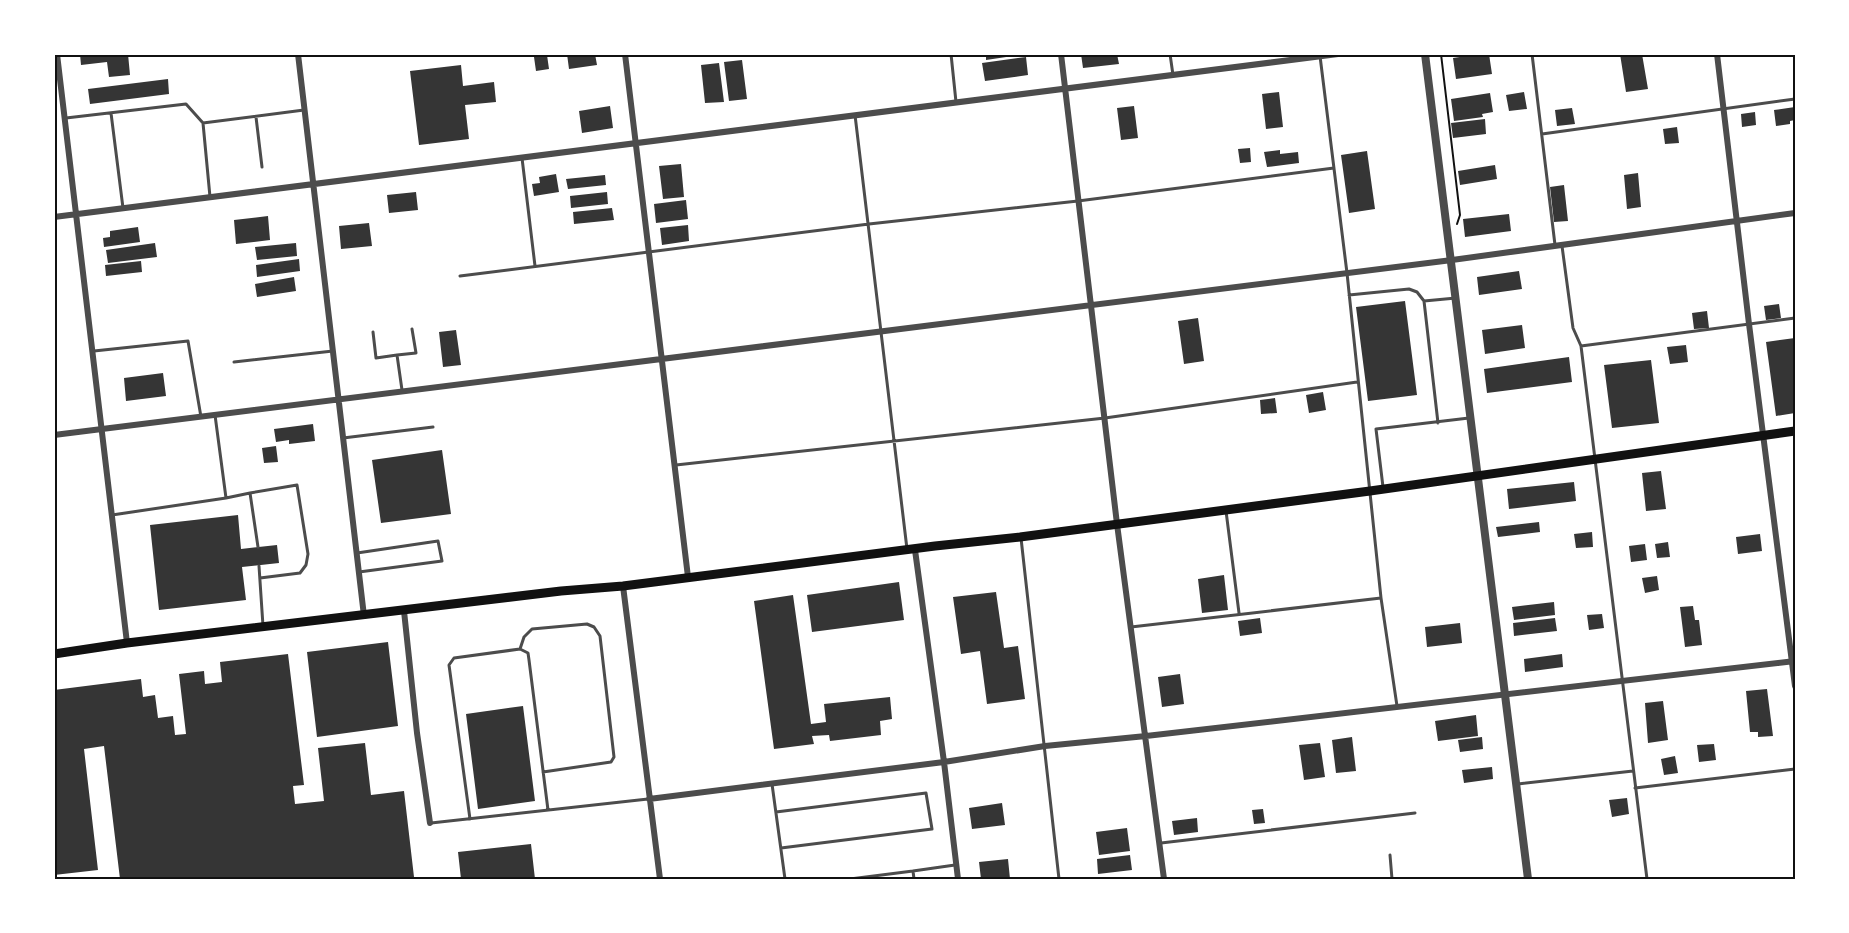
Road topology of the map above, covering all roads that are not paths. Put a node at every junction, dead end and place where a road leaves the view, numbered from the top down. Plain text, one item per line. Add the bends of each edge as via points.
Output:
1 (57, 54) edge
2 (298, 54) edge
3 (625, 54) edge
4 (951, 54) edge
5 (1061, 54) edge
6 (1170, 54) edge
7 (1338, 54) edge
8 (1425, 54) edge
9 (1532, 54) edge
10 (1717, 54) edge
11 (1320, 55) edge
12 (1173, 75) junction
13 (1065, 88) junction
14 (1795, 99) edge
15 (956, 102) junction
16 (1724, 109) junction
17 (304, 110) junction
18 (111, 113) junction
19 (855, 115) junction
20 (256, 117) junction
21 (64, 118) junction
22 (203, 123) junction
23 (1542, 134) junction
24 (635, 143) junction
25 (522, 157) junction
26 (262, 167) dead end
27 (1334, 168) junction
28 (313, 184) junction
29 (210, 197) junction
30 (1078, 201) junction
31 (123, 208) junction
32 (1795, 213) edge
33 (76, 214) junction
34 (54, 217) edge
35 (1737, 220) junction
36 (869, 224) junction
37 (1559, 245) junction
38 (648, 252) junction
39 (1452, 260) junction
40 (535, 266) junction
41 (1347, 273) junction
42 (460, 276) dead end
43 (1349, 295) junction
44 (1456, 298) junction
45 (1424, 301) junction
46 (1090, 305) junction
47 (1795, 318) edge
48 (1749, 324) junction
49 (412, 329) dead end
50 (883, 331) junction
51 (373, 332) dead end
52 (1581, 346) junction
53 (333, 351) junction
54 (92, 352) junction
55 (397, 356) junction
56 (661, 359) junction
57 (234, 362) dead end
58 (1357, 382) junction
59 (402, 392) junction
60 (339, 400) junction
61 (215, 415) junction
62 (201, 417) junction
63 (1106, 418) junction
64 (1470, 418) junction
65 (1438, 423) junction
66 (433, 427) dead end
67 (102, 429) junction
68 (1795, 432) edge
69 (54, 435) edge
70 (1763, 435) junction
71 (343, 438) junction
72 (893, 441) junction
73 (1595, 459) junction
74 (674, 465) junction
75 (1476, 476) junction
76 (1384, 489) junction
77 (1370, 491) junction
78 (250, 493) junction
79 (226, 498) junction
80 (1226, 510) junction
81 (112, 515) junction
82 (1117, 524) junction
83 (1020, 537) junction
84 (258, 547) dead end
85 (911, 550) junction
86 (357, 553) junction
87 (259, 566) dead end
88 (359, 572) junction
89 (687, 577) junction
90 (260, 578) junction
91 (623, 586) junction
92 (1381, 598) junction
93 (404, 611) junction
94 (1239, 613) junction
95 (364, 616) junction
96 (1131, 627) junction
97 (264, 628) junction
98 (127, 644) junction
99 (520, 649) junction
100 (54, 654) edge
101 (1793, 662) edge
102 (1623, 681) junction
103 (1795, 686) edge
104 (1504, 695) junction
105 (1397, 708) junction
106 (1146, 736) junction
107 (1045, 746) junction
108 (944, 762) junction
109 (1795, 769) edge
110 (1633, 771) junction
111 (543, 772) junction
112 (772, 784) junction
113 (1516, 784) junction
114 (1635, 788) junction
115 (649, 799) junction
116 (548, 810) junction
117 (776, 812) junction
118 (1414, 813) dead end
119 (470, 819) junction
120 (430, 823) joint
121 (1159, 843) junction
122 (781, 848) junction
123 (1390, 855) dead end
124 (957, 865) junction
125 (913, 871) junction
126 (660, 879) edge
127 (785, 879) edge
128 (849, 879) edge
129 (914, 879) edge
130 (958, 879) edge
131 (1059, 879) edge
132 (1164, 879) edge
133 (1392, 879) edge
134 (1528, 879) edge
135 (1647, 879) edge

1 - 21 street
2 - 17 street
3 - 24 street
4 - 15 lane
5 - 13 street
6 - 12 lane
7 - 11 street
8 - 39 street
9 - 23 lane
10 - 16 street
11 - 12 street
11 - 27 lane
12 - 13 street
13 - 15 street
13 - 30 street
14 - 16 lane
15 - 19 street
16 - 23 lane
16 - 35 street
17 - 20 lane
17 - 28 street
18 - 21 lane
18 - 22 lane via 186,104
18 - 31 lane
19 - 24 street
19 - 36 lane
20 - 22 lane
20 - 26 lane
21 - 33 street
22 - 29 lane
23 - 37 lane
24 - 25 street
24 - 38 street
25 - 28 street
25 - 40 lane
27 - 30 lane
27 - 41 lane
28 - 29 street
28 - 53 street
29 - 31 street
30 - 36 lane
30 - 46 street
31 - 33 street
32 - 35 street
33 - 34 street
33 - 54 street
35 - 37 street
35 - 48 street
36 - 38 lane
36 - 50 lane
37 - 39 street
37 - 52 lane via 1573,328
38 - 40 lane
38 - 56 street
39 - 41 street
39 - 44 street
40 - 42 lane
41 - 43 lane
41 - 46 street
43 - 45 lane via 1409,289
43 - 58 lane
44 - 45 lane
44 - 64 street
45 - 65 lane
46 - 50 street
46 - 63 street
47 - 48 lane
48 - 52 lane
48 - 70 street
49 - 55 lane via 416,353
50 - 56 street
50 - 72 lane
51 - 55 lane via 376,358
52 - 73 lane
53 - 57 lane
53 - 60 street
54 - 62 lane via 188,340
54 - 67 street
55 - 59 lane
56 - 59 street
56 - 74 street
58 - 63 lane
58 - 77 lane
59 - 60 street
60 - 61 street
60 - 71 street
61 - 62 street
61 - 79 lane
62 - 67 street
63 - 72 lane
63 - 82 street
64 - 65 lane
64 - 75 street
65 - 76 lane via 1376,429
66 - 71 lane
67 - 69 street
67 - 81 street
68 - 70 main road
70 - 73 main road
70 - 101 street
71 - 86 street
72 - 74 lane
72 - 85 lane
73 - 75 main road
73 - 102 lane
74 - 89 street
75 - 76 main road
75 - 104 street
76 - 77 main road
77 - 80 main road
77 - 92 lane
78 - 79 lane
78 - 84 lane
78 - 90 lane via 297,485 308,554 300,573
79 - 81 lane
80 - 82 main road
80 - 94 lane
81 - 98 street
82 - 83 main road
82 - 96 street
83 - 85 main road
83 - 107 lane
85 - 89 main road
85 - 108 street
86 - 88 street
86 - 88 lane via 438,541 442,561
87 - 90 lane
88 - 95 street
89 - 91 main road
90 - 97 lane
91 - 93 main road
91 - 115 street
92 - 94 lane
92 - 105 lane
93 - 95 main road
93 - 120 street
94 - 96 lane
95 - 97 main road
96 - 106 street
97 - 98 main road
98 - 100 main road
99 - 111 lane via 528,653 530,660
99 - 111 lane via 532,629 587,624 600,636 614,757 611,762
99 - 119 lane via 454,658 449,665
101 - 102 street
101 - 103 street
102 - 104 street
102 - 110 lane
104 - 105 street
104 - 113 street
105 - 106 street
106 - 107 street
106 - 121 street
107 - 108 street
107 - 131 lane
108 - 112 street
108 - 124 street
109 - 114 lane
110 - 113 lane
110 - 114 lane
111 - 116 lane
112 - 115 street
112 - 117 lane
113 - 134 street
114 - 135 lane
115 - 116 lane
115 - 126 street
116 - 119 lane
117 - 122 lane
117 - 122 lane via 927,794 932,829
118 - 121 lane
119 - 120 lane
121 - 132 street
122 - 127 lane
123 - 133 lane
124 - 125 lane
124 - 130 street
125 - 128 lane
125 - 129 lane

